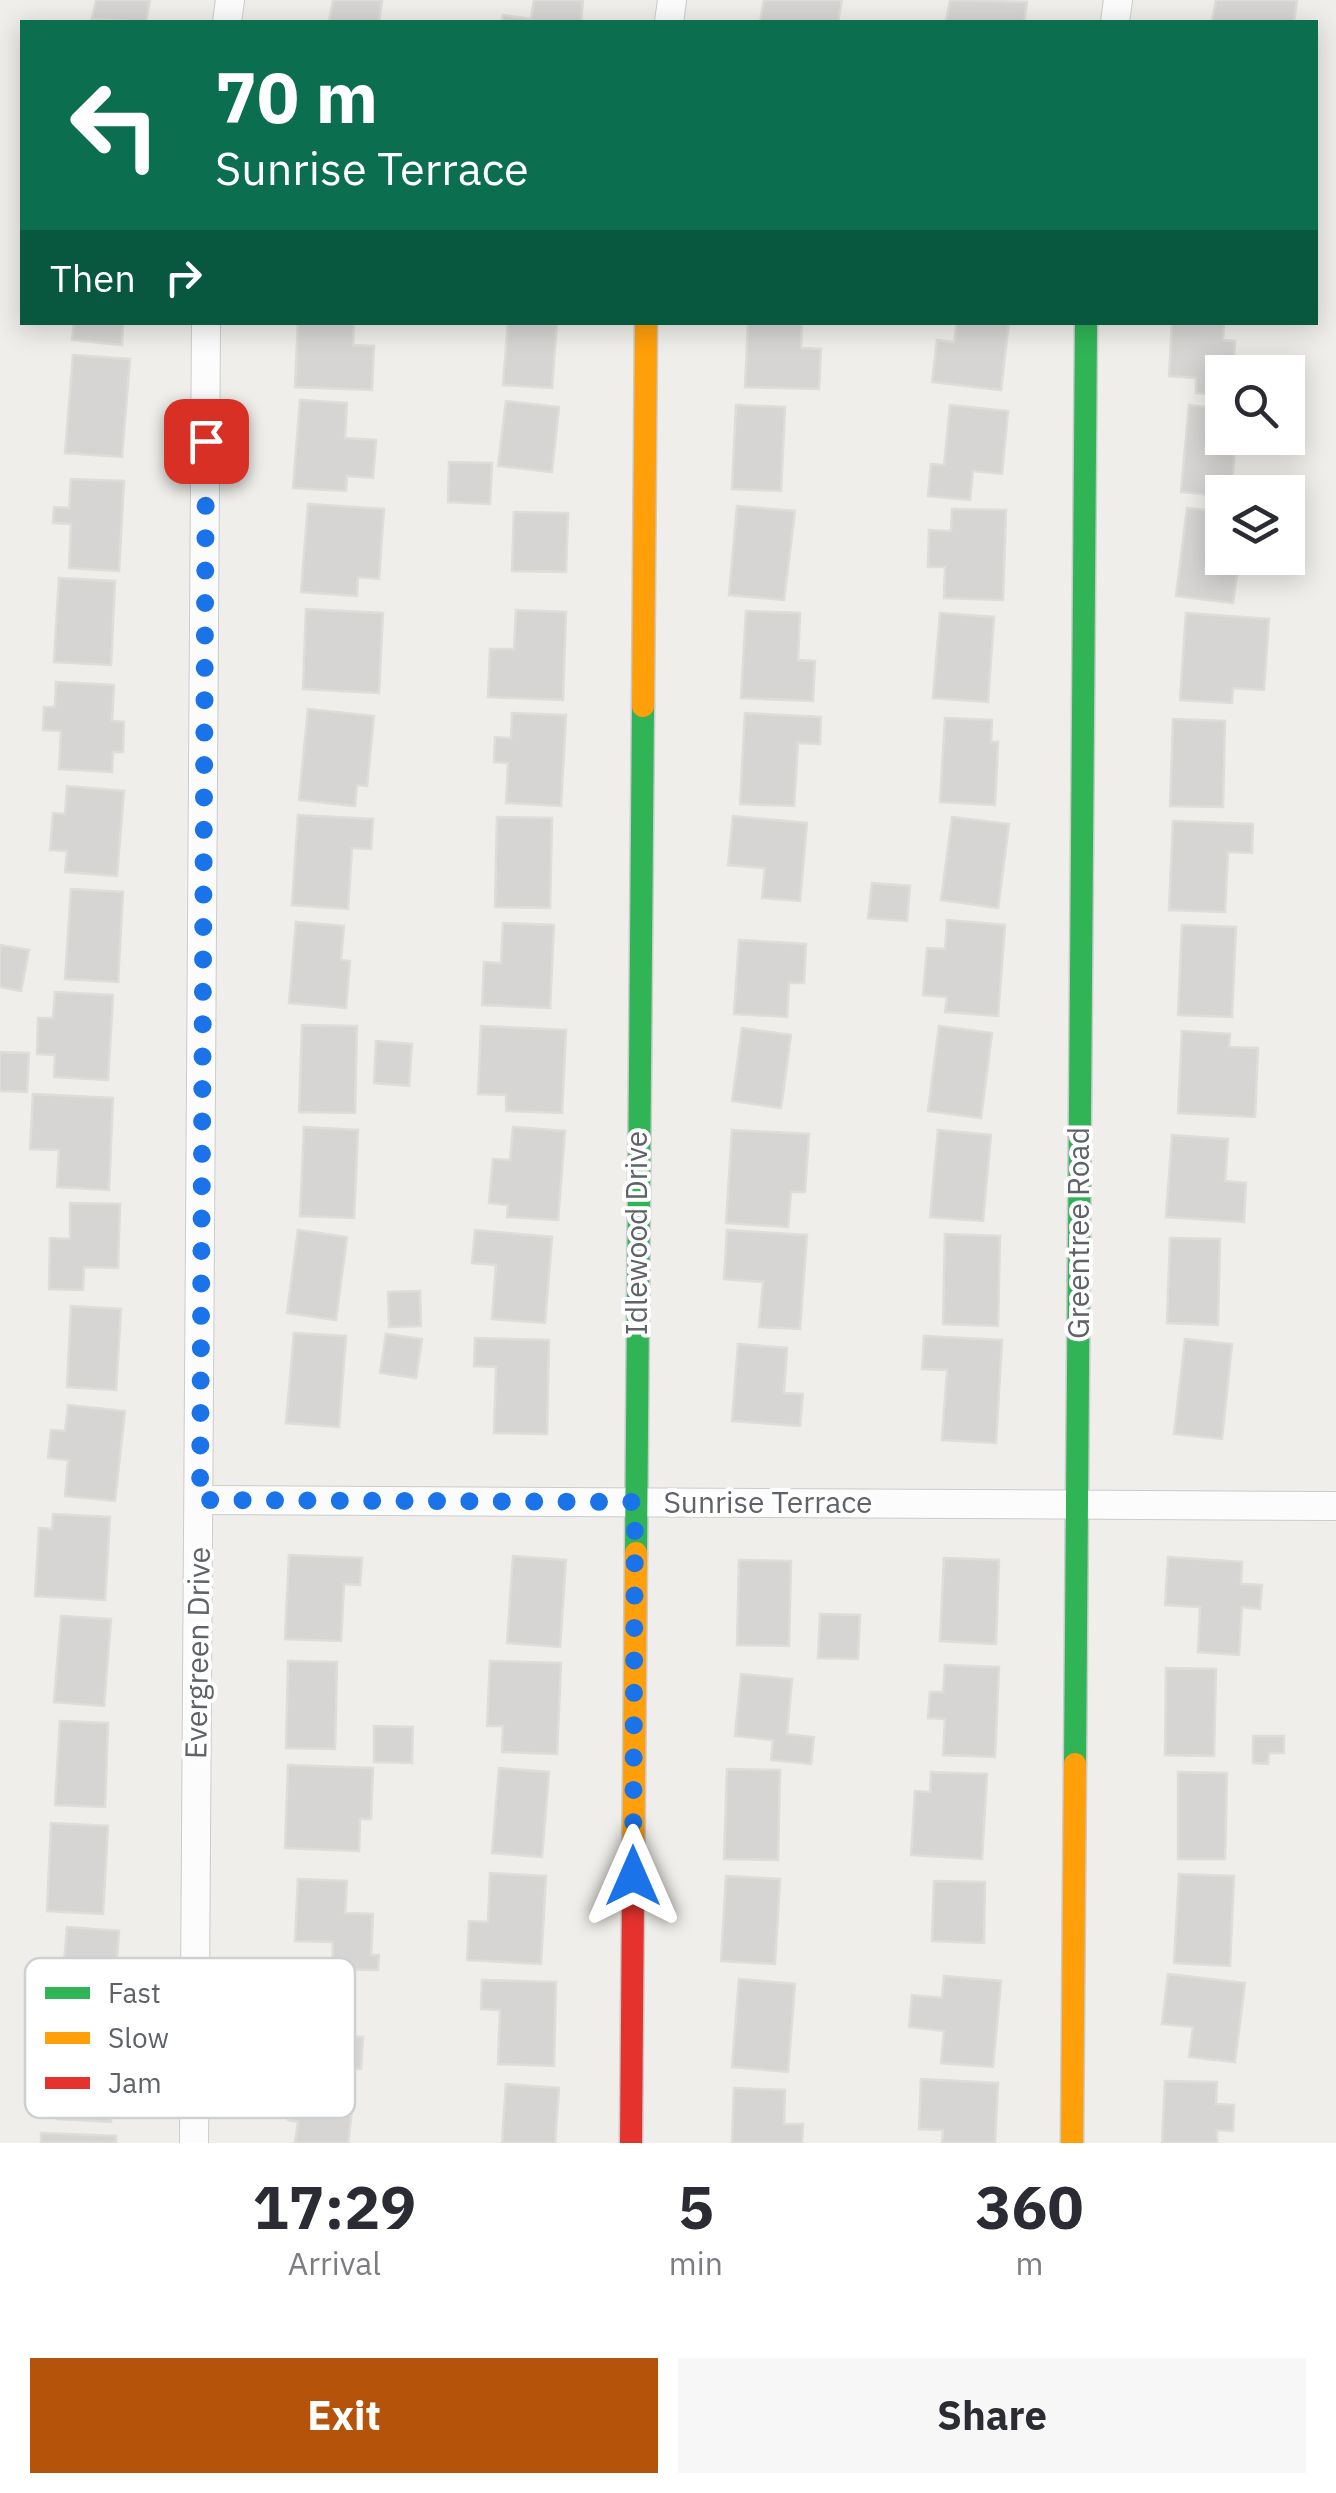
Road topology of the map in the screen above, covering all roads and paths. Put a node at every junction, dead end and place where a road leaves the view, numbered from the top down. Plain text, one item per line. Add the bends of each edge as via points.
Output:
1 (206, 325) edge
2 (646, 325) edge
3 (1086, 325) edge
4 (200, 1500) junction
5 (635, 1502) junction
6 (1078, 1504) junction
7 (1336, 1506) edge
8 (196, 1958) edge
9 (194, 2118) edge
10 (194, 2143) edge
11 (631, 2143) edge
12 (1072, 2143) edge

1 - 4 street, Evergreen Drive
2 - 5 street, Idlewood Drive
3 - 6 street, Greentree Road
4 - 5 street, Sunrise Terrace
4 - 8 street, Evergreen Drive
5 - 6 street, Sunrise Terrace
5 - 11 street, Idlewood Drive
6 - 7 street, Sunrise Terrace
6 - 12 street, Greentree Road
9 - 10 street, Evergreen Drive

